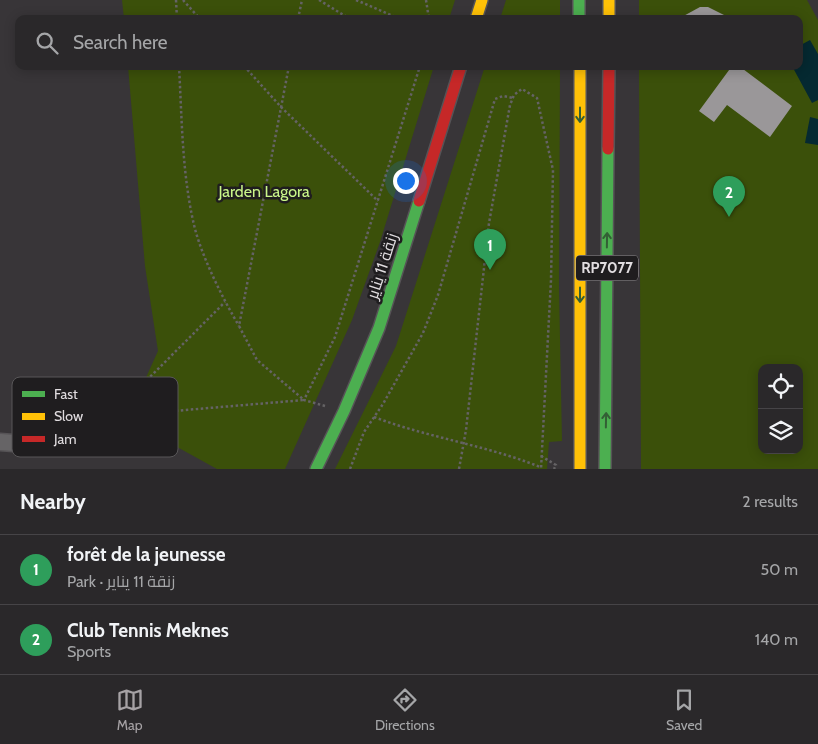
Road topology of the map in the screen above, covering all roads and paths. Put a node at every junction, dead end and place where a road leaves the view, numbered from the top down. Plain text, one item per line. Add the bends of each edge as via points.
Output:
1 (176, 0) edge
2 (182, 0) edge
3 (302, 0) edge
4 (319, 0) edge
5 (356, 0) edge
6 (426, 0) edge
7 (482, 0) edge
8 (579, 0) edge
9 (609, 0) edge
10 (177, 15) edge
11 (196, 15) edge
12 (299, 15) edge
13 (343, 15) edge
14 (391, 15) edge
15 (428, 15) edge
16 (477, 15) edge
17 (579, 15) edge
18 (609, 15) edge
19 (179, 70) edge
20 (248, 70) edge
21 (288, 70) edge
22 (419, 70) edge
23 (460, 70) edge
24 (580, 70) edge
25 (609, 70) edge
26 (513, 98) junction
27 (281, 107) junction
28 (378, 200) junction
29 (225, 302) junction
30 (239, 326) junction
31 (150, 377) edge
32 (304, 400) junction
33 (178, 410) edge
34 (344, 411) junction
35 (374, 417) junction
36 (463, 443) junction
37 (540, 456) junction
38 (540, 468) edge
39 (316, 469) edge
40 (350, 469) edge
41 (459, 469) edge
42 (554, 469) edge
43 (580, 469) edge
44 (605, 469) edge

1 - 10 path
2 - 11 path
3 - 12 path
4 - 13 path
5 - 14 path
6 - 15 path
7 - 16 main road
8 - 17 main road
9 - 18 main road
19 - 29 path via 184,144 195,230
20 - 27 path
21 - 27 path
22 - 28 path
23 - 34 main road, زنقة 11 يناير via 379,328
24 -> 43 main road, RP7077
44 -> 25 main road, RP7077
26 - 35 path via 502,96 494,99 438,295 423,332
26 - 36 path via 489,223
26 - 37 path via 522,89 537,98 553,170 551,280
27 - 28 path
27 - 30 path
28 - 32 path via 335,337
29 - 30 path
29 - 31 path
30 - 32 path via 257,360
32 - 33 path
32 - 34 path
34 - 39 main road, زنقة 11 يناير
35 - 36 path
35 - 40 path via 364,432
36 - 38 path via 509,454
36 - 41 path
37 - 38 path
37 - 42 path via 556,465

